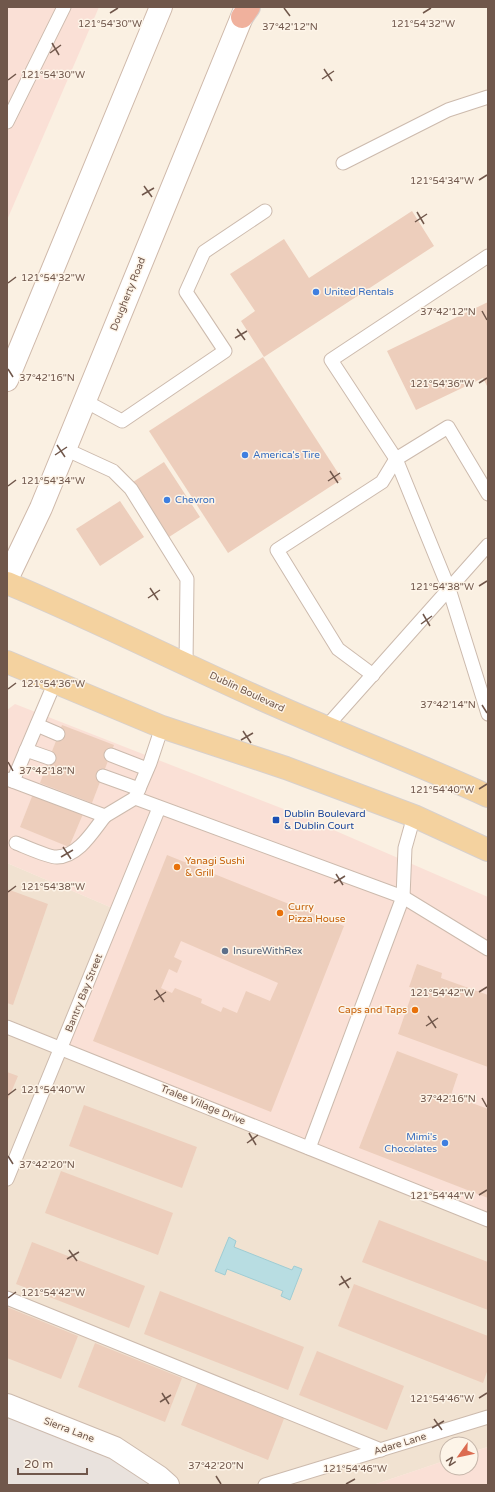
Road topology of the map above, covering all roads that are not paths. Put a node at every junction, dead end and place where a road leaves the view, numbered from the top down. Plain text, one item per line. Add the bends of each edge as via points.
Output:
1 (64, 7) edge
2 (161, 7) edge
3 (246, 10) edge
4 (488, 97) edge
5 (7, 122) edge
6 (343, 163) dead end
7 (265, 211) dead end
8 (488, 256) edge
9 (7, 380) edge
10 (85, 401) junction
11 (65, 449) junction
12 (396, 459) junction
13 (488, 494) edge
14 (488, 545) edge
15 (7, 580) edge
16 (7, 583) edge
17 (449, 589) junction
18 (7, 662) edge
19 (186, 664) junction
20 (373, 675) junction
21 (55, 682) junction
22 (488, 714) edge
23 (36, 725) junction
24 (327, 726) junction
25 (162, 727) junction
26 (58, 734) dead end
27 (26, 750) junction
28 (111, 754) dead end
29 (49, 758) dead end
30 (147, 769) junction
31 (103, 776) dead end
32 (10, 780) edge
33 (137, 793) junction
34 (488, 796) edge
35 (159, 808) junction
36 (105, 816) junction
37 (414, 816) junction
38 (16, 844) dead end
39 (488, 850) edge
40 (403, 897) junction
41 (488, 949) edge
42 (7, 1027) edge
43 (61, 1048) junction
44 (309, 1148) junction
45 (7, 1179) edge
46 (488, 1220) edge
47 (7, 1298) edge
48 (7, 1405) edge
49 (488, 1417) edge
50 (381, 1450) junction
51 (168, 1485) edge
52 (265, 1485) edge

1 - 5 lane
2 - 9 main road
3 - 10 main road, Dougherty Road
4 - 6 lane via 448,110
7 - 10 lane via 204,252 186,292 225,351 122,422
8 - 12 lane via 331,360
10 - 11 main road, Dougherty Road
11 - 15 main road, Dougherty Road
11 - 19 lane via 113,471 131,489 187,579
12 - 13 lane via 448,427
12 - 17 lane
12 - 20 lane via 382,482 277,550 338,649
14 - 17 lane
16 - 19 main road, Dublin Boulevard
17 - 20 lane
17 - 22 lane
18 - 21 main road
19 - 24 main road, Dublin Boulevard via 276,706
20 - 24 lane
21 - 23 lane
21 - 25 main road
23 - 26 lane
23 - 27 lane
24 - 34 main road, Dublin Boulevard
25 - 30 lane
25 - 37 main road via 286,768
27 - 29 lane
27 - 32 lane
28 - 30 lane
30 - 33 lane
31 - 33 lane
32 - 36 lane
33 - 35 lane
33 - 36 lane
35 - 40 lane
35 - 43 lane, Bantry Bay Street
36 - 38 lane via 73,852 56,858
37 - 39 main road
37 - 40 lane via 405,848
40 - 41 lane
40 - 44 lane
42 - 43 lane, Tralee Village Drive
43 - 44 lane, Tralee Village Drive
43 - 45 lane, Bantry Bay Street
44 - 46 lane, Tralee Village Drive
47 - 50 lane
48 - 51 main road, Sierra Lane via 115,1448
49 - 50 lane, Adare Lane
50 - 52 lane, Adare Lane

